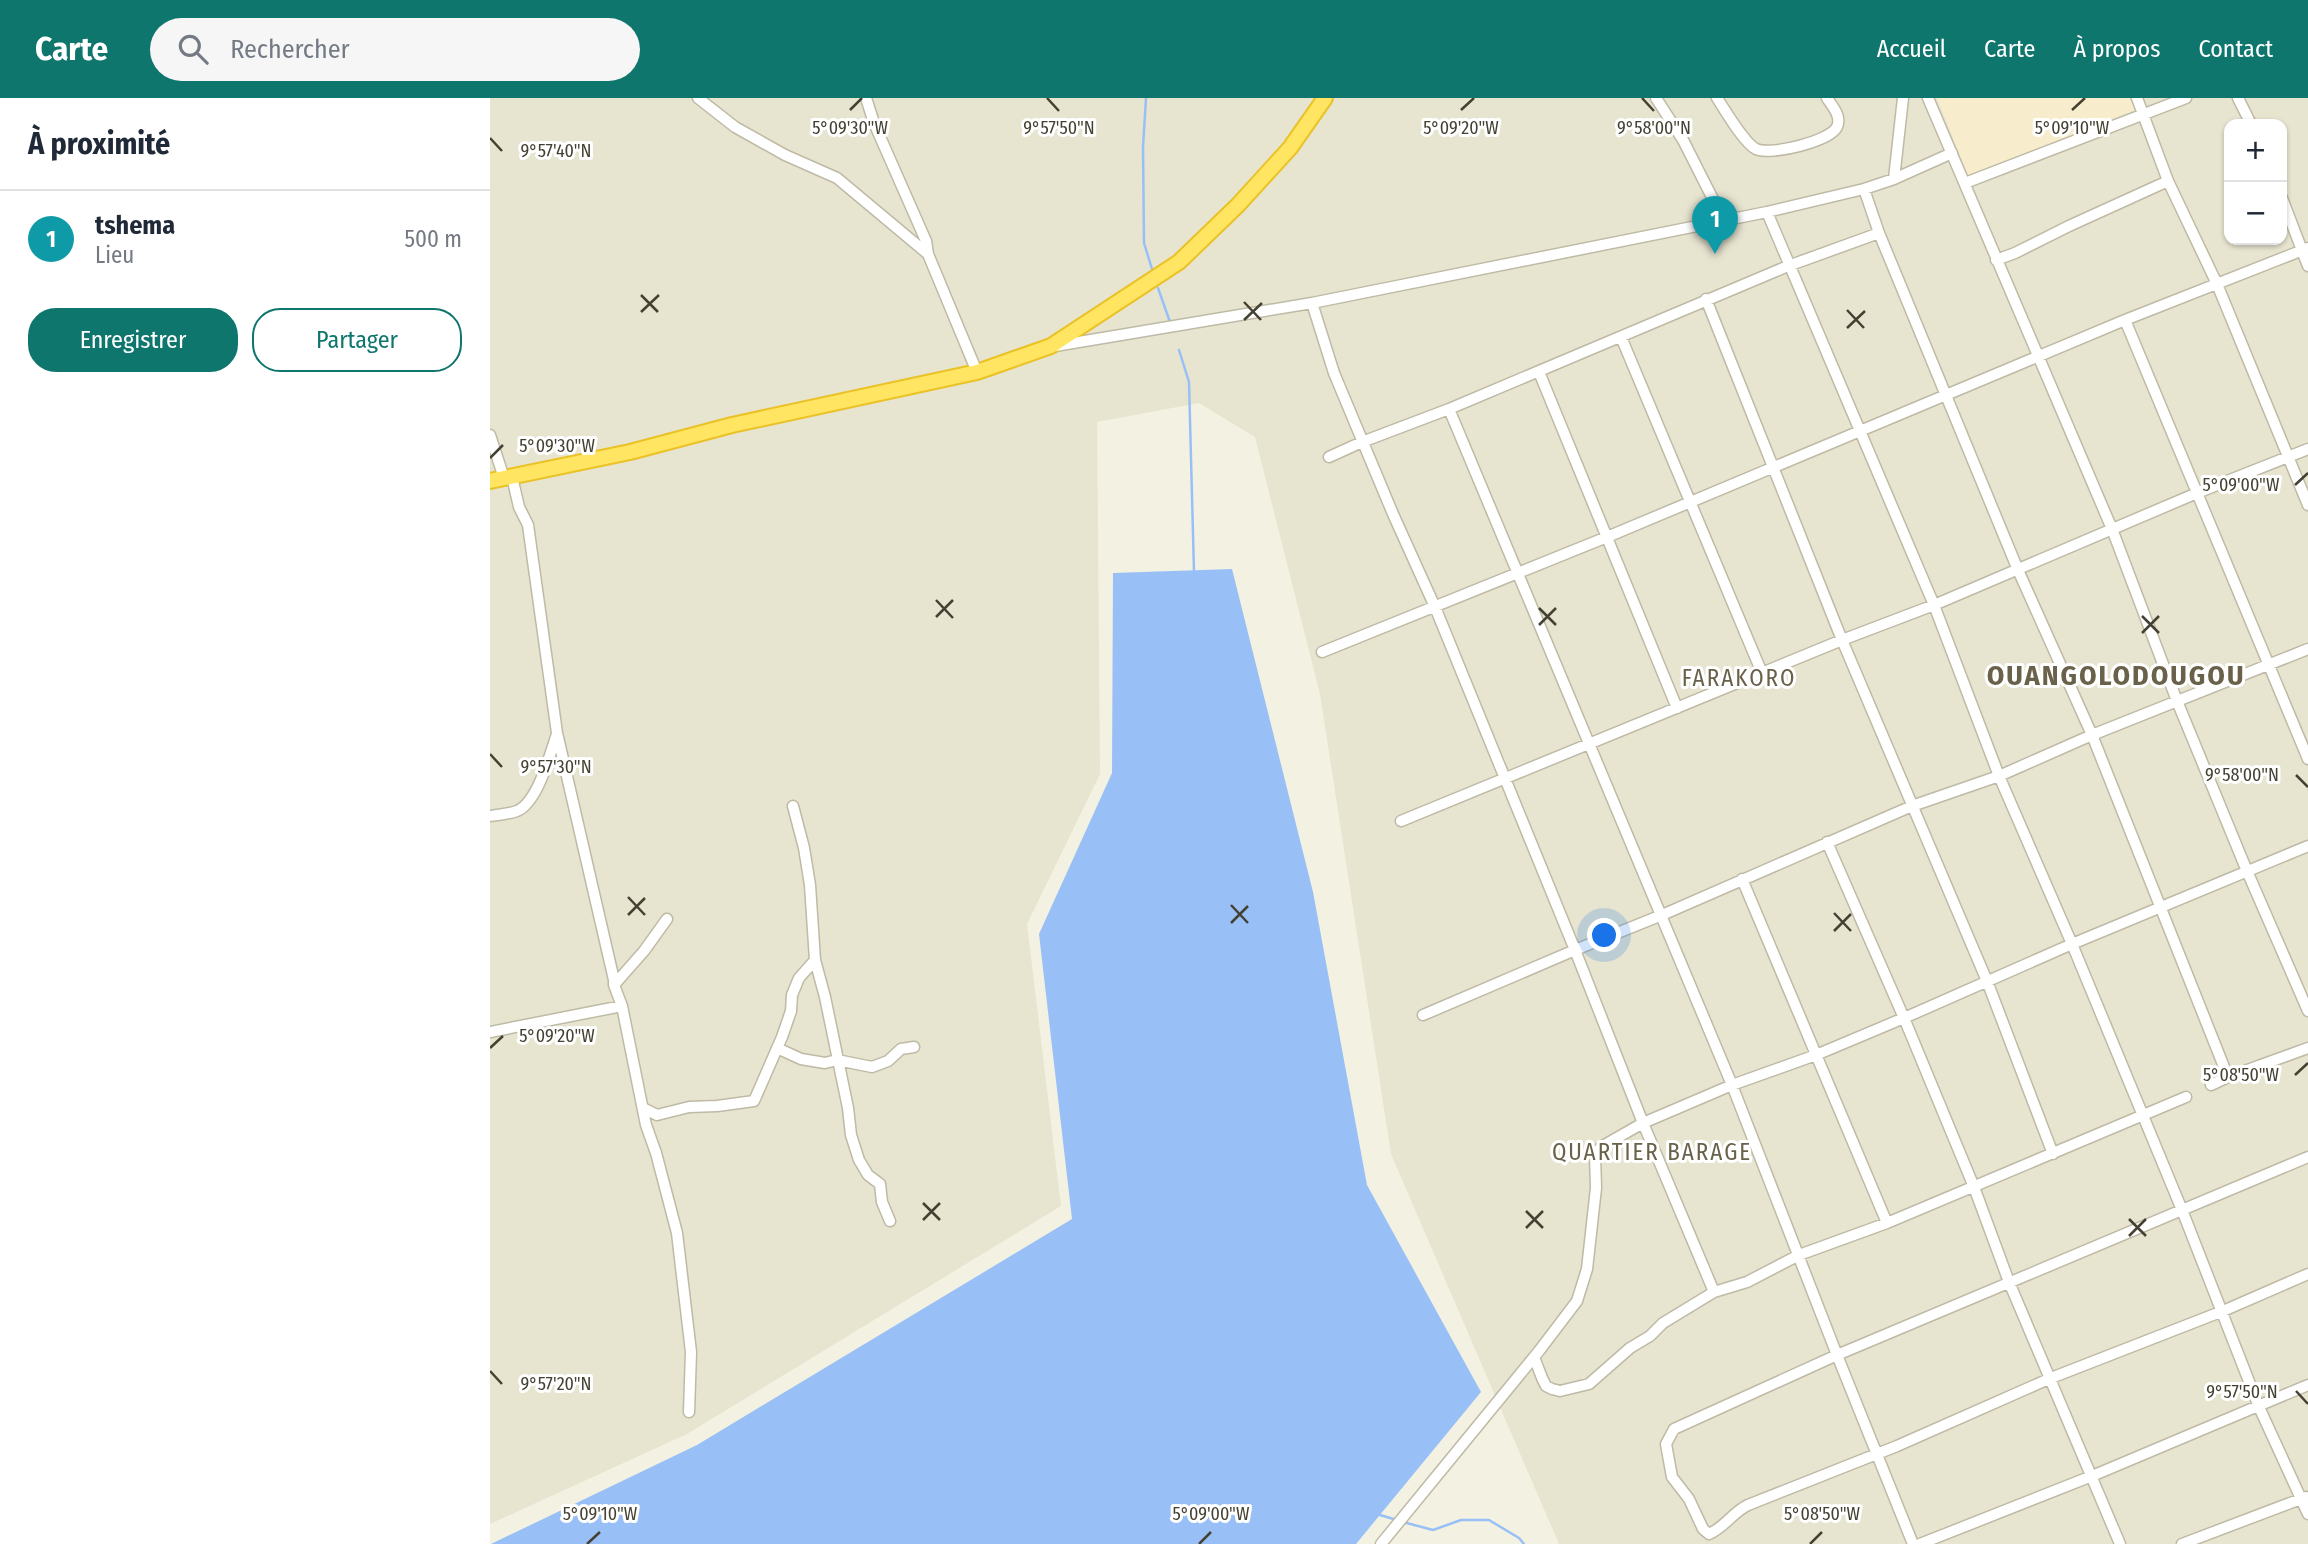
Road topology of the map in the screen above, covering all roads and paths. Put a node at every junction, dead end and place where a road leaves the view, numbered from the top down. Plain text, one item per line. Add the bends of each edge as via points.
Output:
1 (698, 98) edge
2 (866, 98) edge
3 (1325, 98) edge
4 (1656, 98) edge
5 (1717, 98) edge
6 (1827, 98) edge
7 (1903, 98) edge
8 (1928, 98) edge
9 (2137, 98) edge
10 (2186, 98) edge
11 (2238, 98) edge
12 (2143, 116) junction
13 (2248, 119) edge
14 (1952, 153) junction
15 (1894, 179) junction
16 (2168, 181) junction
17 (1965, 183) junction
18 (1864, 189) junction
19 (2287, 209) edge
20 (1767, 212) junction
21 (1723, 219) junction
22 (1880, 233) junction
23 (2305, 249) edge
24 (928, 254) junction
25 (1996, 260) junction
26 (1788, 266) junction
27 (2308, 266) edge
28 (2217, 284) junction
29 (1706, 299) junction
30 (1312, 303) junction
31 (2125, 320) junction
32 (1621, 337) junction
33 (1051, 346) junction
34 (2039, 357) junction
35 (977, 372) junction
36 (1539, 372) junction
37 (1948, 395) junction
38 (1449, 409) junction
39 (1862, 431) junction
40 (490, 435) edge
41 (1362, 442) junction
42 (2308, 449) edge
43 (2289, 456) junction
44 (1329, 457) dead end
45 (1774, 467) junction
46 (502, 479) edge
47 (2197, 493) junction
48 (1691, 502) junction
49 (2308, 505) edge
50 (2112, 529) junction
51 (1607, 537) junction
52 (2018, 570) junction
53 (1516, 573) junction
54 (1934, 605) junction
55 (1435, 607) junction
56 (1842, 640) junction
57 (2308, 649) edge
58 (1322, 652) dead end
59 (2268, 665) junction
60 (1762, 673) junction
61 (2177, 701) junction
62 (1677, 708) junction
63 (557, 733) junction
64 (2092, 735) junction
65 (1588, 745) junction
66 (2308, 759) edge
67 (1999, 776) junction
68 (1504, 779) junction
69 (793, 806) dead end
70 (1912, 806) junction
71 (490, 817) edge
72 (1401, 821) dead end
73 (1827, 842) junction
74 (2308, 846) edge
75 (2247, 871) junction
76 (1742, 879) junction
77 (2159, 907) junction
78 (1662, 915) junction
79 (667, 919) dead end
80 (2072, 943) junction
81 (1575, 950) junction
82 (815, 960) junction
83 (1987, 981) junction
84 (614, 985) junction
85 (622, 1006) junction
86 (2308, 1011) edge
87 (1423, 1014) dead end
88 (1905, 1018) junction
89 (490, 1032) edge
90 (914, 1047) dead end
91 (777, 1048) junction
92 (2308, 1048) edge
93 (1816, 1055) junction
94 (837, 1059) junction
95 (2228, 1077) junction
96 (1732, 1085) junction
97 (2211, 1085) dead end
98 (2186, 1097) dead end
99 (643, 1108) junction
100 (2143, 1117) junction
101 (1643, 1124) junction
102 (2053, 1154) junction
103 (2308, 1157) edge
104 (1974, 1187) junction
105 (2182, 1210) junction
106 (890, 1221) dead end
107 (1887, 1223) junction
108 (1798, 1255) junction
109 (2308, 1274) edge
110 (2009, 1282) junction
111 (1714, 1292) junction
112 (2223, 1311) junction
113 (1836, 1355) junction
114 (1534, 1357) junction
115 (2051, 1378) junction
116 (2308, 1385) edge
117 (2259, 1407) junction
118 (689, 1412) dead end
119 (1876, 1454) junction
120 (2092, 1476) junction
121 (2305, 1497) edge
122 (2308, 1514) edge
123 (1381, 1544) edge
124 (1913, 1544) edge
125 (1920, 1544) edge
126 (2119, 1544) edge
127 (2182, 1544) edge

1 - 24 street via 735,127 837,177
2 - 24 street
3 - 33 highway via 1290,148 1179,262
4 - 21 street
5 - 6 street via 1756,149 1773,152 1832,133 1838,115
7 - 15 street
8 - 14 street
9 - 12 street
10 - 12 street
11 - 13 street
12 - 16 street
12 - 17 street
14 - 15 street
14 - 17 street
15 - 18 street
16 - 25 street
16 - 28 street
17 - 25 street
18 - 20 street
18 - 22 street
19 - 23 street
20 - 21 street
20 - 26 street
21 - 30 street
22 - 26 street
22 - 37 street
23 - 27 street
23 - 28 street
24 - 35 street
25 - 34 street
26 - 29 street
26 - 39 street
28 - 31 street
28 - 43 street
29 - 32 street
29 - 45 street
30 - 33 street
30 - 41 street
31 - 34 street
31 - 47 street
32 - 36 street
32 - 48 street
33 - 35 highway
34 - 37 street
34 - 50 street
35 - 46 highway
36 - 38 street
36 - 51 street
37 - 39 street
37 - 52 street
38 - 41 street
38 - 53 street
39 - 45 street
39 - 54 street
40 - 46 street
41 - 44 street
41 - 55 street
42 - 43 street
43 - 47 street
43 - 49 street
45 - 48 street
45 - 56 street
46 - 63 street via 528,525
47 - 50 street
47 - 59 street
48 - 51 street
48 - 60 street
50 - 52 street
50 - 61 street
51 - 53 street
51 - 62 street
52 - 54 street
52 - 64 street
53 - 55 street
53 - 65 street
54 - 56 street
54 - 67 street
55 - 58 street
55 - 68 street
56 - 60 street
56 - 70 street
57 - 59 street
59 - 61 street
59 - 66 street
60 - 62 street
61 - 64 street
61 - 75 street
62 - 65 street
63 - 71 street via 542,778 526,805
63 - 84 street
64 - 67 street
64 - 77 street
65 - 68 street
65 - 78 street
67 - 70 street
67 - 80 street
68 - 72 street
68 - 81 street
69 - 82 street via 810,885
70 - 73 street
70 - 83 street
73 - 76 street
73 - 88 street
74 - 75 street
75 - 77 street
75 - 86 street
76 - 78 street
76 - 93 street
77 - 80 street
77 - 95 street
78 - 81 street
78 - 96 street
79 - 84 street
80 - 83 street
80 - 100 street
81 - 87 street
81 - 101 street
82 - 91 street via 799,978
82 - 94 street
83 - 88 street
83 - 102 street
84 - 85 street
85 - 89 street
85 - 99 street
88 - 93 street
88 - 104 street
90 - 94 street via 901,1049 872,1067
91 - 94 street via 801,1059 824,1063
91 - 99 street via 754,1101 657,1115
92 - 95 street
93 - 96 street
93 - 107 street
94 - 106 street via 859,1160 880,1184
95 - 97 street
96 - 101 street
96 - 108 street
98 - 100 street
99 - 118 street via 677,1233 691,1352
100 - 102 street
100 - 105 street
101 - 111 street
101 - 114 street via 1595,1154 1587,1269 1577,1301
102 - 104 street
103 - 105 street
104 - 107 street
104 - 110 street
105 - 110 street
105 - 112 street
107 - 108 street
108 - 111 street via 1747,1282
108 - 113 street
109 - 112 street
110 - 113 street
110 - 115 street
111 - 114 street via 1663,1323 1589,1384 1552,1389 1546,1386
112 - 115 street
112 - 117 street
113 - 119 street
113 - 119 street via 1674,1429 1666,1444 1672,1477 1709,1534 1741,1508
114 - 123 street
115 - 119 street
115 - 120 street
116 - 117 street
117 - 120 street
117 - 121 street
119 - 124 street
120 - 125 street
120 - 126 street
121 - 122 street
121 - 127 street

